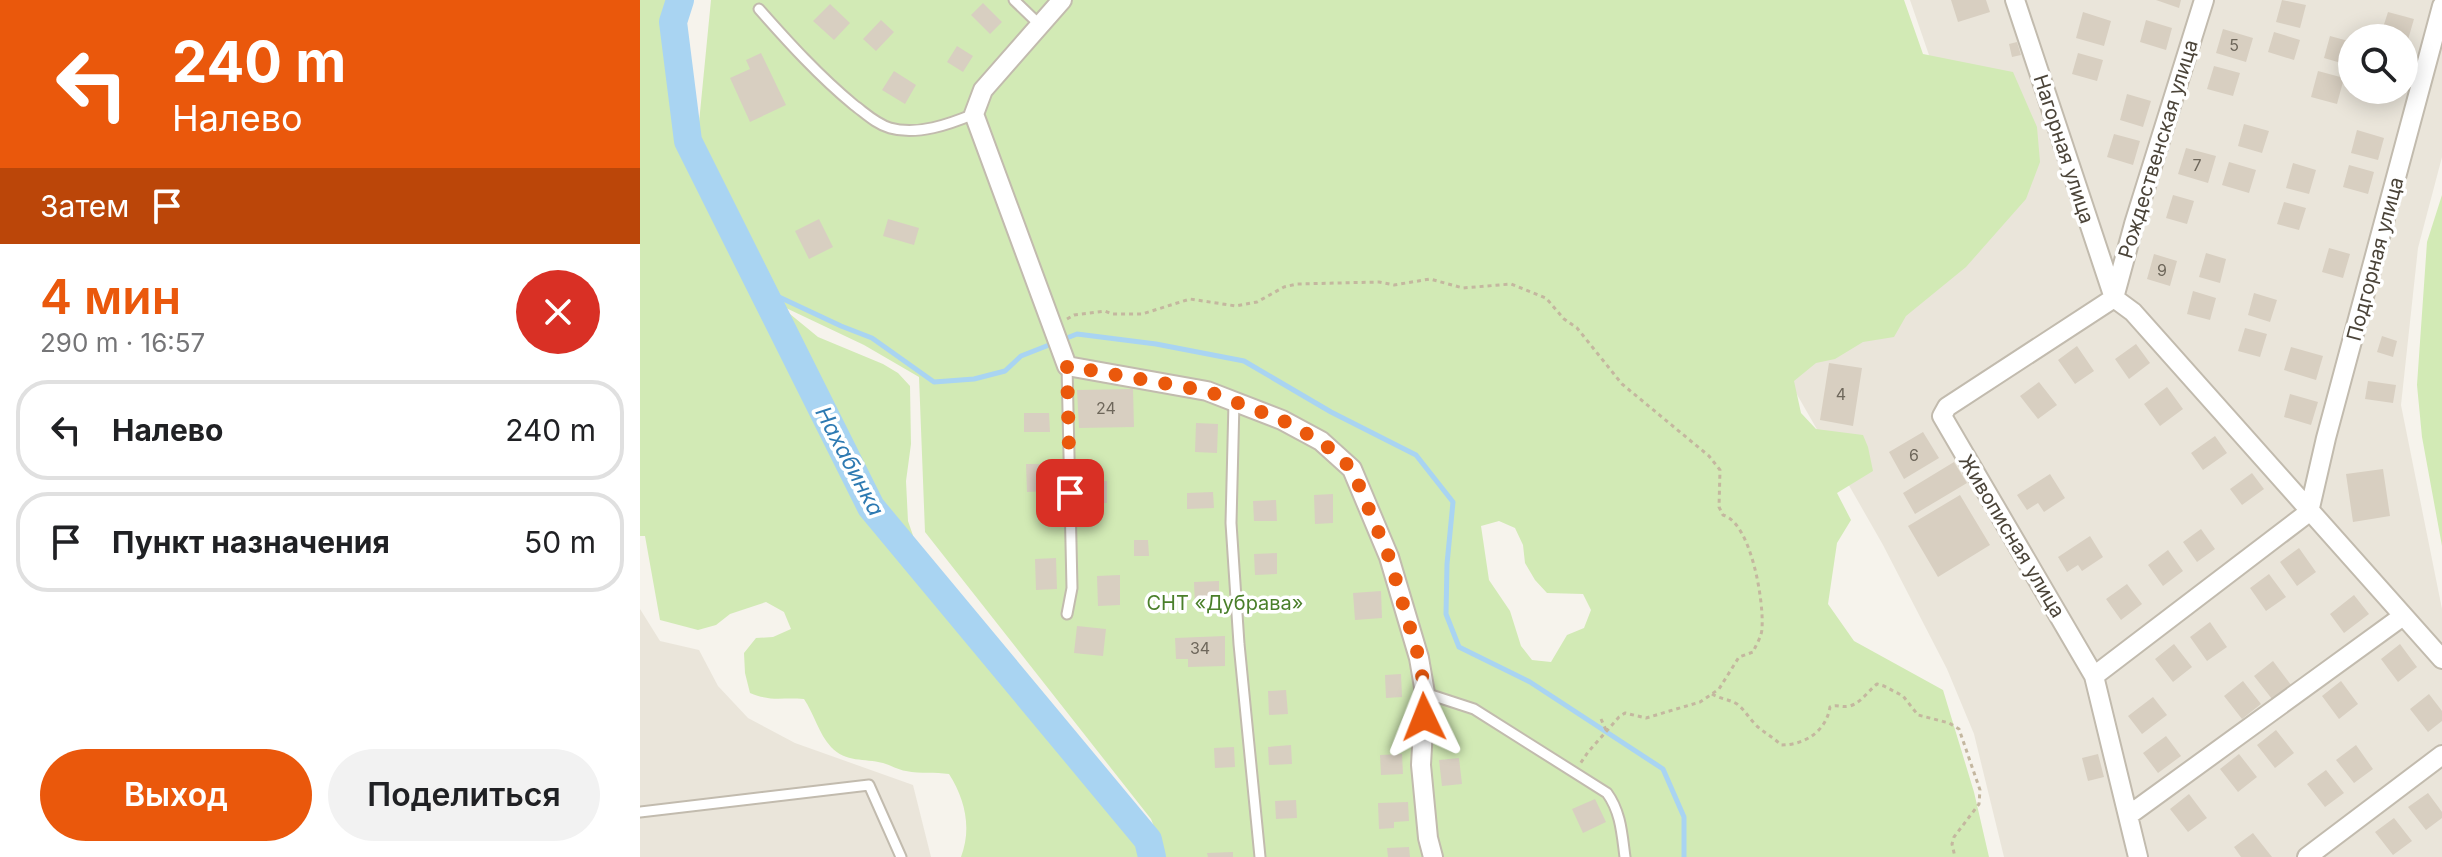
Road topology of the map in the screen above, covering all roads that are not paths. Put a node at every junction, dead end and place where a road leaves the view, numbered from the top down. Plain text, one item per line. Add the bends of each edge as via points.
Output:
1 (1014, 0) edge
2 (1062, 0) edge
3 (2015, 0) edge
4 (2204, 0) edge
5 (2442, 6) edge
6 (759, 9) dead end
7 (1041, 26) junction
8 (974, 114) junction
9 (2114, 298) junction
10 (1065, 358) junction
11 (1234, 402) junction
12 (2309, 512) junction
13 (1067, 614) dead end
14 (2403, 616) junction
15 (2442, 659) edge
16 (2094, 676) junction
17 (1425, 693) junction
18 (2442, 755) edge
19 (640, 812) edge
20 (2129, 815) junction
21 (901, 857) edge
22 (1260, 857) edge
23 (1433, 857) edge
24 (1625, 857) edge
25 (2138, 857) edge
26 (2307, 857) edge

1 - 7 lane
2 - 7 street
3 - 9 street, Нагорная улица
4 - 9 street, Рождественская улица
5 - 12 street, Подгорная улица
6 - 8 lane via 832,87 891,129 947,124
7 - 8 street via 983,90
8 - 10 street
9 - 12 street via 2133,312
9 - 16 street, Живописная улица via 1947,407 1942,416
10 - 11 street
10 - 13 lane via 1072,588
11 - 17 street via 1321,441 1352,469 1389,557
11 - 22 lane via 1231,523
12 - 14 street
12 - 16 street
14 - 15 street
14 - 20 street
16 - 20 street, Живописная улица
17 - 23 street via 1421,765
17 - 24 lane via 1474,709 1607,793 1619,816
18 - 26 street
19 - 21 lane via 869,785
20 - 25 street, Живописная улица

